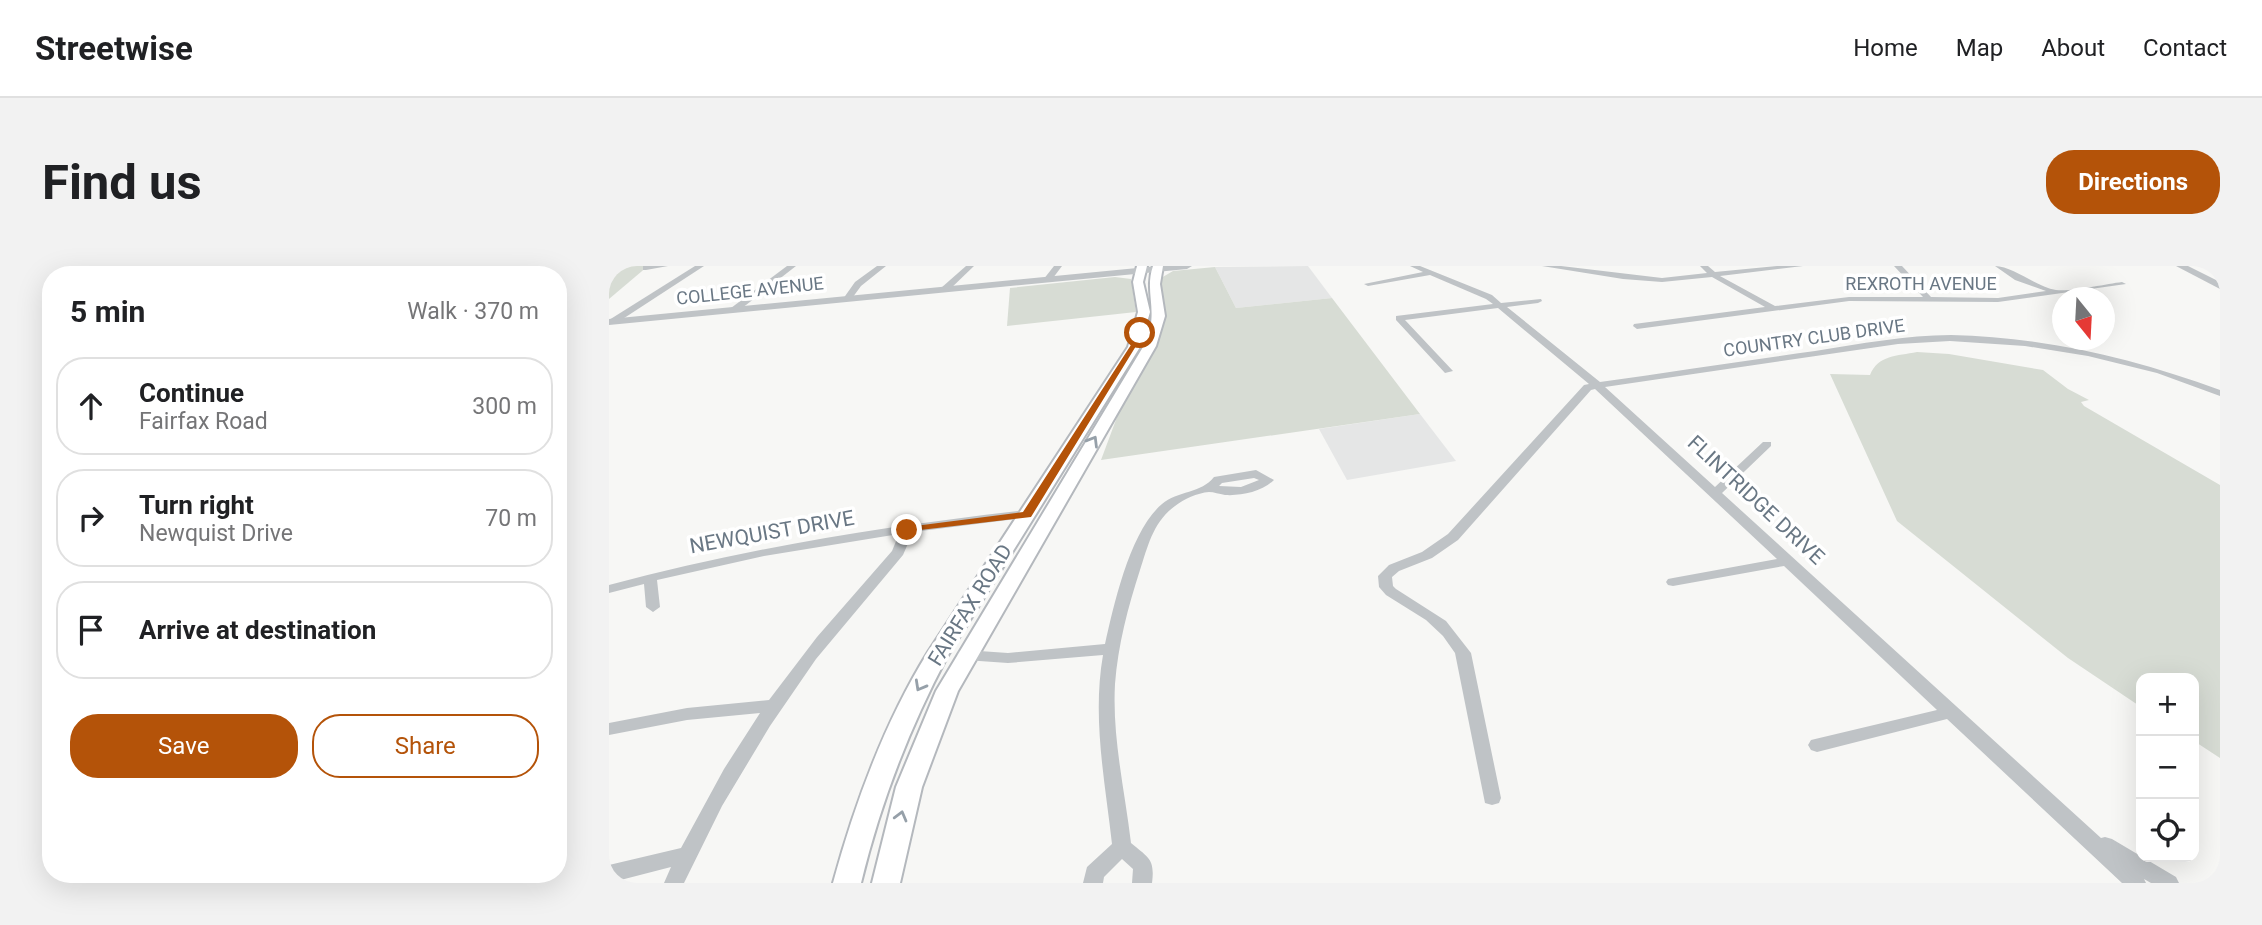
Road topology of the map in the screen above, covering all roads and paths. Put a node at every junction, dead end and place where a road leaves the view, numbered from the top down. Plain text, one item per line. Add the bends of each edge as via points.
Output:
1 (664, 266) edge
2 (701, 266) edge
3 (792, 266) edge
4 (882, 266) edge
5 (970, 266) edge
6 (1058, 266) edge
7 (1187, 266) edge
8 (1414, 266) edge
9 (1546, 266) edge
10 (1704, 266) edge
11 (1799, 266) edge
12 (1898, 266) edge
13 (1999, 266) edge
14 (2181, 266) edge
15 (646, 268) edge
16 (1149, 268) edge
17 (1431, 274) junction
18 (1713, 276) junction
19 (1047, 280) junction
20 (1368, 284) dead end
21 (2122, 284) dead end
22 (2220, 286) edge
23 (2100, 287) edge
24 (944, 290) junction
25 (2052, 291) edge
26 (2052, 293) edge
27 (1928, 298) junction
28 (847, 299) junction
29 (1538, 301) dead end
30 (1500, 306) junction
31 (1773, 308) junction
32 (734, 310) junction
33 (610, 322) edge
34 (1637, 326) dead end
35 (1448, 371) dead end
36 (1598, 386) junction
37 (2220, 393) edge
38 (1767, 444) dead end
39 (1062, 460) junction
40 (1212, 488) dead end
41 (1062, 493) junction
42 (1714, 493) junction
43 (1027, 514) junction
44 (907, 530) junction
45 (1789, 561) junction
46 (992, 569) junction
47 (650, 577) junction
48 (1010, 580) junction
49 (1673, 582) dead end
50 (609, 589) edge
51 (653, 607) dead end
52 (1111, 649) junction
53 (965, 655) junction
54 (774, 706) junction
55 (1952, 712) junction
56 (609, 729) edge
57 (1817, 745) dead end
58 (1492, 798) dead end
59 (2046, 799) junction
60 (1122, 848) junction
61 (687, 855) junction
62 (609, 874) edge
63 (674, 883) edge
64 (847, 883) edge
65 (886, 883) edge
66 (1093, 883) edge
67 (1142, 883) edge
68 (2136, 883) edge
69 (2169, 883) edge

1 - 15 street
2 - 33 street
3 - 32 street
4 - 28 street
5 - 24 street
6 - 19 street
7 - 16 street, COLLEGE AVENUE
8 - 17 street, FLINTRIDGE DRIVE
9 - 18 street via 1662,280
10 - 18 street
11 - 18 street
12 - 27 street
13 - 25 street
14 - 22 street
16 - 19 street, COLLEGE AVENUE
16 - 39 main road, FAIRFAX ROAD via 1139,282 1144,312 1140,333
41 -> 16 main road, FAIRFAX ROAD via 1150,346 1160,310
17 - 20 street
17 - 30 street, FLINTRIDGE DRIVE via 1471,287
18 - 31 street
19 - 24 street, COLLEGE AVENUE
21 - 23 street, REXROTH AVENUE
24 - 28 street, COLLEGE AVENUE
26 - 27 street, REXROTH AVENUE via 1999,300
27 - 31 street, REXROTH AVENUE via 1863,298
28 - 32 street, COLLEGE AVENUE
29 - 30 street
30 - 35 street via 1399,318
30 - 36 street, FLINTRIDGE DRIVE
31 - 34 street, REXROTH AVENUE
32 - 33 street, COLLEGE AVENUE
36 - 37 street, COUNTRY CLUB DRIVE via 1898,341 1950,338 2025,342 2088,353 2160,371
36 - 42 street, FLINTRIDGE DRIVE
36 - 58 street, COUNTRY CLUB DRIVE via 1588,387 1468,523 1442,546 1389,572 1384,582 1391,592 1442,624 1463,653
38 - 42 street
39 - 41 main road via 1072,468
39 - 43 main road, FAIRFAX ROAD
40 - 52 street via 1184,494 1152,522
41 - 48 main road, FAIRFAX ROAD
42 - 45 street, FLINTRIDGE DRIVE
43 - 44 street, NEWQUIST DRIVE
43 - 46 main road, FAIRFAX ROAD
43 - 48 main road via 1033,529 1012,567
44 - 47 street, NEWQUIST DRIVE via 728,559
44 - 54 street via 898,552
45 - 49 street
45 - 55 street, FLINTRIDGE DRIVE
46 - 53 main road via 987,605 959,652
46 -> 64 main road, FAIRFAX ROAD via 936,657 896,733
47 - 50 street, NEWQUIST DRIVE
47 - 51 street
48 - 53 main road, FAIRFAX ROAD
52 - 53 street via 1009,658
52 - 60 street via 1107,726
65 -> 53 main road, FAIRFAX ROAD via 909,787
54 - 56 street via 687,714
54 - 61 street
55 - 57 street
55 - 59 street, FLINTRIDGE DRIVE
59 - 68 street, FLINTRIDGE DRIVE
59 - 69 street, FLINTRIDGE DRIVE via 2101,843
60 - 66 street via 1094,873
60 - 67 street via 1144,866
61 - 62 street
61 - 63 street

